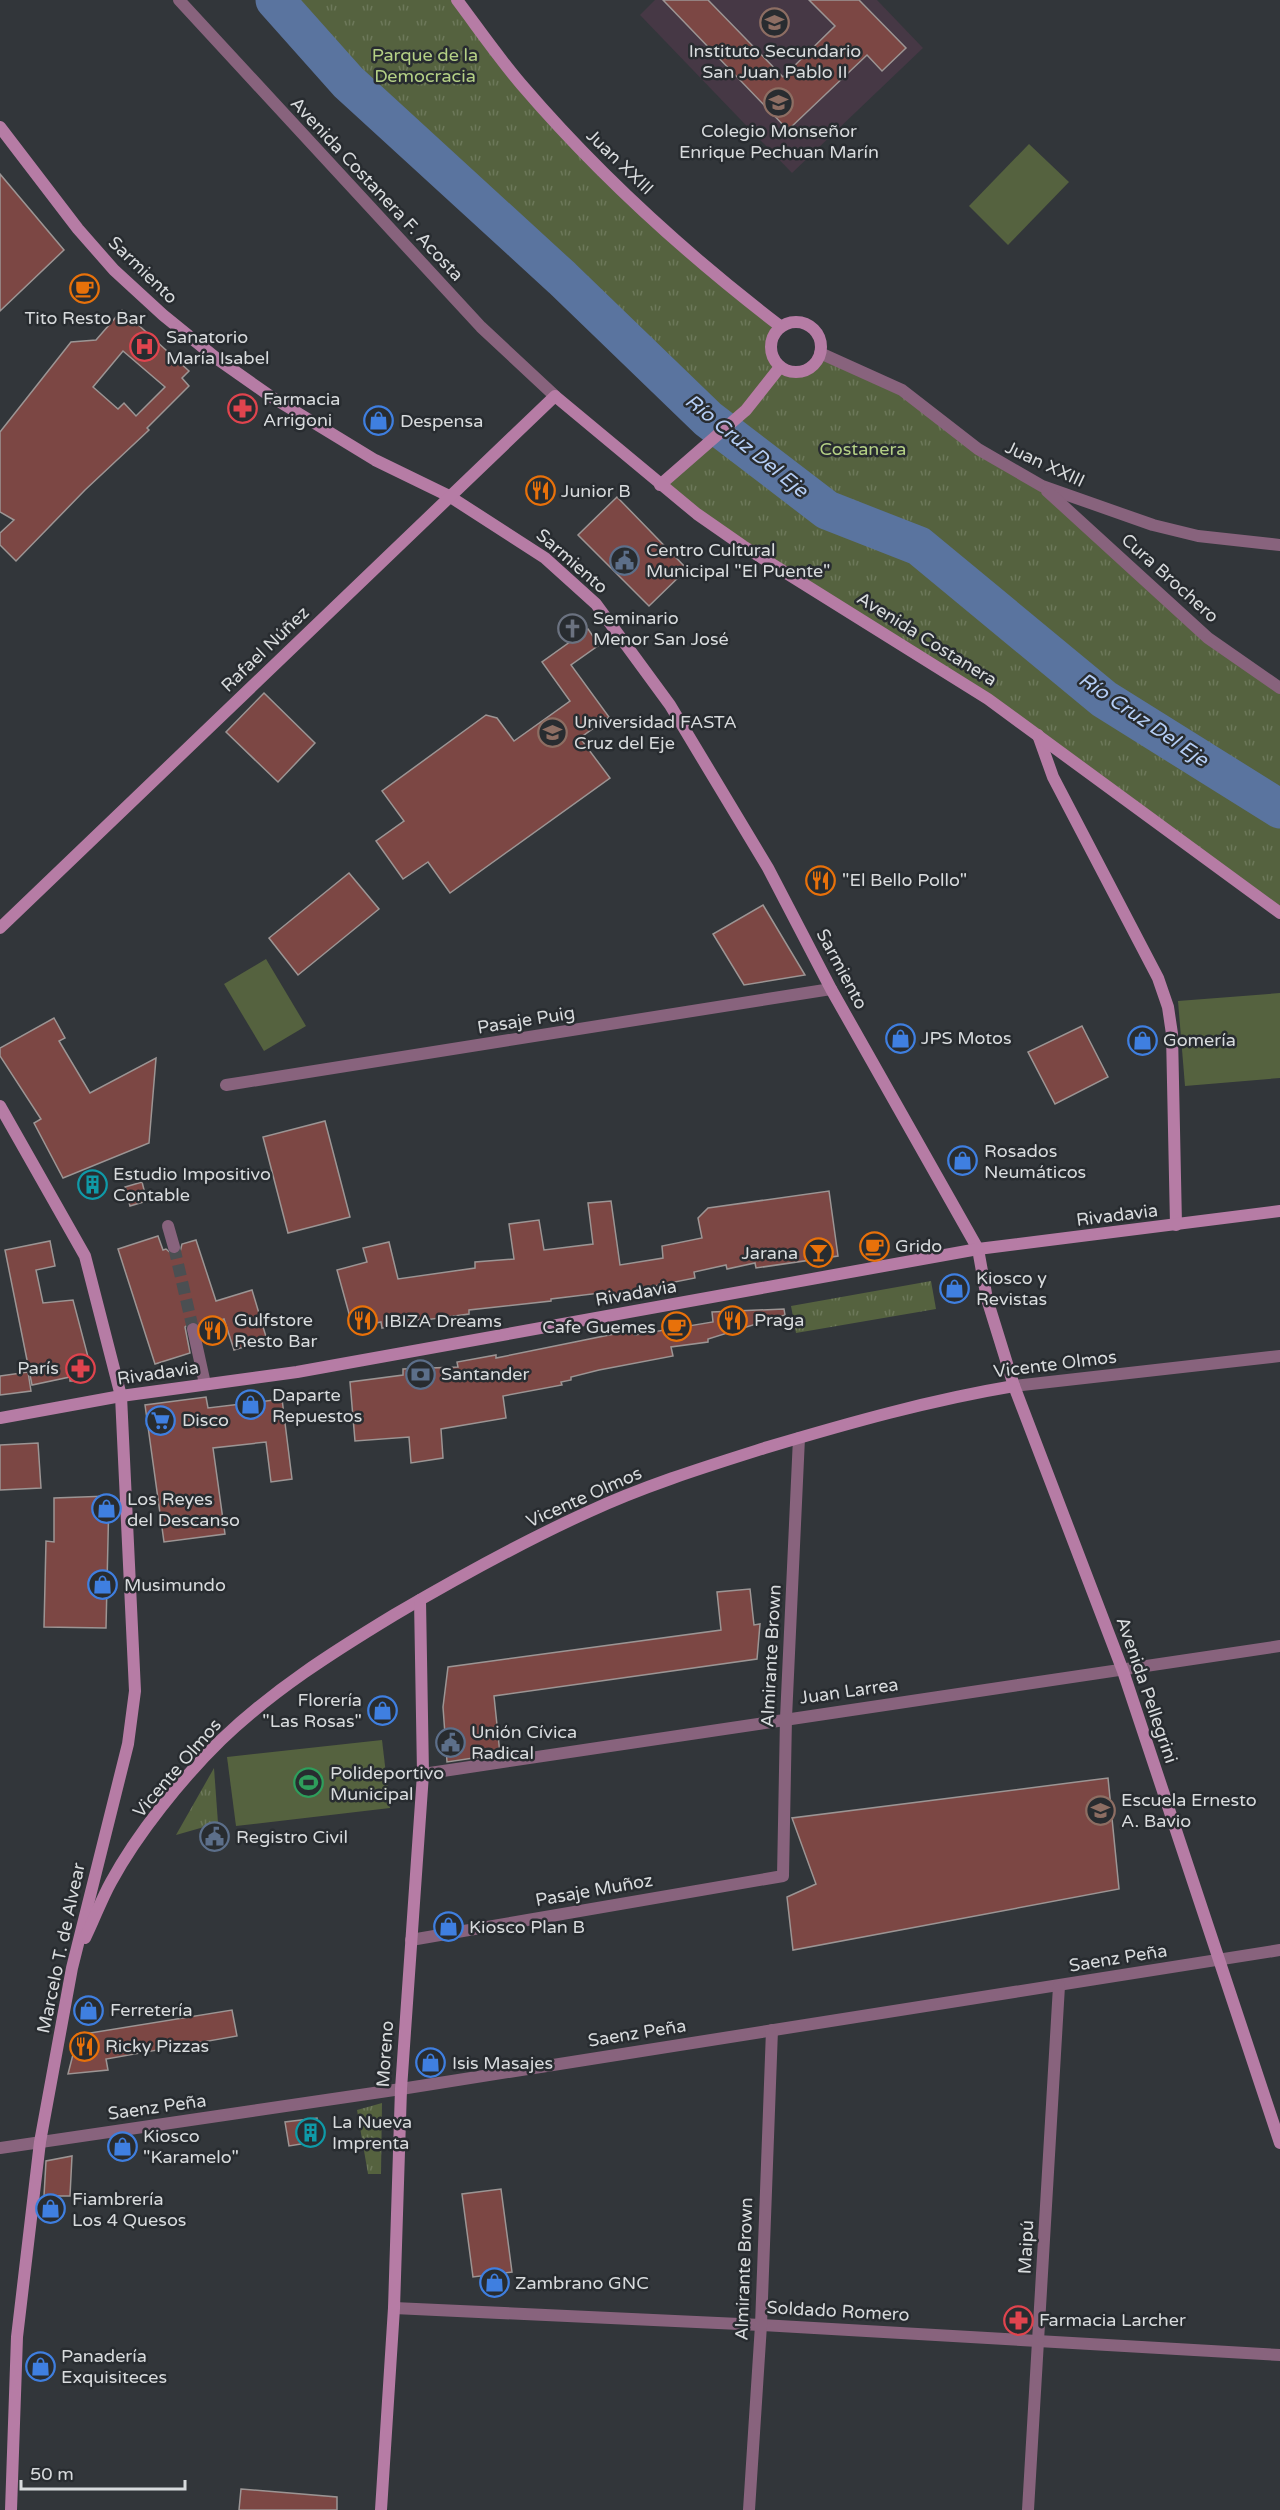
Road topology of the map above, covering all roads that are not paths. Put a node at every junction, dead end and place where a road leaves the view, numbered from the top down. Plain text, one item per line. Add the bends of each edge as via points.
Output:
1 (179, 0) edge
2 (457, 0) edge
3 (0, 127) edge
4 (780, 327) junction
5 (820, 353) junction
6 (780, 367) junction
7 (555, 396) junction
8 (660, 485) junction
9 (1042, 486) junction
10 (449, 496) junction
11 (1280, 544) edge
12 (1280, 688) edge
13 (1038, 735) junction
14 (1280, 913) edge
15 (0, 928) edge
16 (831, 989) junction
17 (226, 1085) dead end
18 (0, 1106) edge
19 (1280, 1211) edge
20 (168, 1226) dead end
21 (1176, 1226) junction
22 (174, 1246) tunnel mouth
23 (978, 1250) junction
24 (193, 1329) tunnel mouth
25 (1280, 1356) edge
26 (205, 1384) junction
27 (1014, 1386) junction
28 (121, 1396) junction
29 (0, 1418) edge
30 (799, 1438) junction
31 (420, 1600) junction
32 (1280, 1646) edge
33 (1123, 1671) junction
34 (786, 1718) junction
35 (423, 1774) junction
36 (783, 1876) joint
37 (411, 1940) junction
38 (1280, 1950) edge
39 (1220, 1960) junction
40 (72, 1968) junction
41 (1059, 1986) junction
42 (772, 2030) junction
43 (400, 2089) junction
44 (40, 2142) junction
45 (1280, 2143) edge
46 (0, 2148) edge
47 (394, 2308) junction
48 (760, 2325) junction
49 (1038, 2340) junction
50 (1280, 2355) edge
51 (11, 2510) edge
52 (381, 2510) edge
53 (748, 2510) edge
54 (1028, 2510) edge

1 - 7 street, Avenida Costanera F. Acosta via 481,327
2 - 4 street, Juan XXIII via 519,82 572,140 691,256
3 - 10 street, Sarmiento via 114,270 172,322 270,396 375,460
4 - 5 street via 799,321 812,327 820,339
4 - 6 street via 770,347
5 - 6 street via 814,364 802,371
5 - 9 street, Juan XXIII via 902,390 978,449
6 - 8 street via 746,410
7 - 8 street, Avenida Costanera
7 - 10 street, Rafael Núñez
8 - 13 street, Avenida Costanera via 743,546 988,699
9 - 11 street, Juan XXIII via 1198,536
9 - 12 street, Cura Brochero via 1208,638
10 - 15 street, Rafael Núñez
10 - 16 street, Sarmiento via 545,558 596,604 618,632 670,705 757,848
13 - 14 street, Avenida Costanera
13 - 21 street via 1053,777 1158,978 1168,1007 1172,1034
16 - 17 street, Pasaje Puig
16 - 23 street, Sarmiento
18 - 28 street, Marcelo T. de Alvear via 85,1256
19 - 21 street, Rivadavia
20 - 22 street
21 - 23 street, Rivadavia
23 - 26 street, Rivadavia via 297,1372
23 - 27 street, Avenida Pellegrini via 987,1299
24 - 26 street
25 - 27 street, Vicente Olmos
26 - 28 street, Rivadavia
27 - 30 street, Vicente Olmos via 955,1396
27 - 33 street, Avenida Pellegrini
28 - 29 street, Rivadavia
28 - 40 street, Marcelo T. de Alvear via 135,1691 128,1743
30 - 31 street, Vicente Olmos via 697,1469 590,1510
30 - 34 street, Almirante Brown
31 - 35 street, Moreno
31 - 40 street, Vicente Olmos via 313,1665 220,1741 158,1814 111,1882
32 - 33 street, Juan Larrea
33 - 34 street, Juan Larrea
33 - 39 street, Avenida Pellegrini
34 - 35 street, Juan Larrea
34 - 36 street, Almirante Brown
35 - 37 street, Moreno
36 - 37 street, Pasaje Muñoz
37 - 43 street, Moreno
38 - 39 street, Saenz Peña
39 - 41 street, Saenz Peña
39 - 45 street, Avenida Pellegrini
40 - 44 street, Marcelo T. de Alvear
41 - 42 street, Saenz Peña
41 - 49 street, Maipú
42 - 43 street, Saenz Peña
42 - 48 street, Almirante Brown
43 - 44 street, Saenz Peña
43 - 47 street, Moreno
44 - 46 street, Saenz Peña
44 - 51 street, Marcelo T. de Alvear via 17,2337
47 - 48 street, Soldado Romero
47 - 52 street, Moreno
48 - 49 street, Soldado Romero
48 - 53 street, Almirante Brown
49 - 50 street, Soldado Romero
49 - 54 street, Maipú

